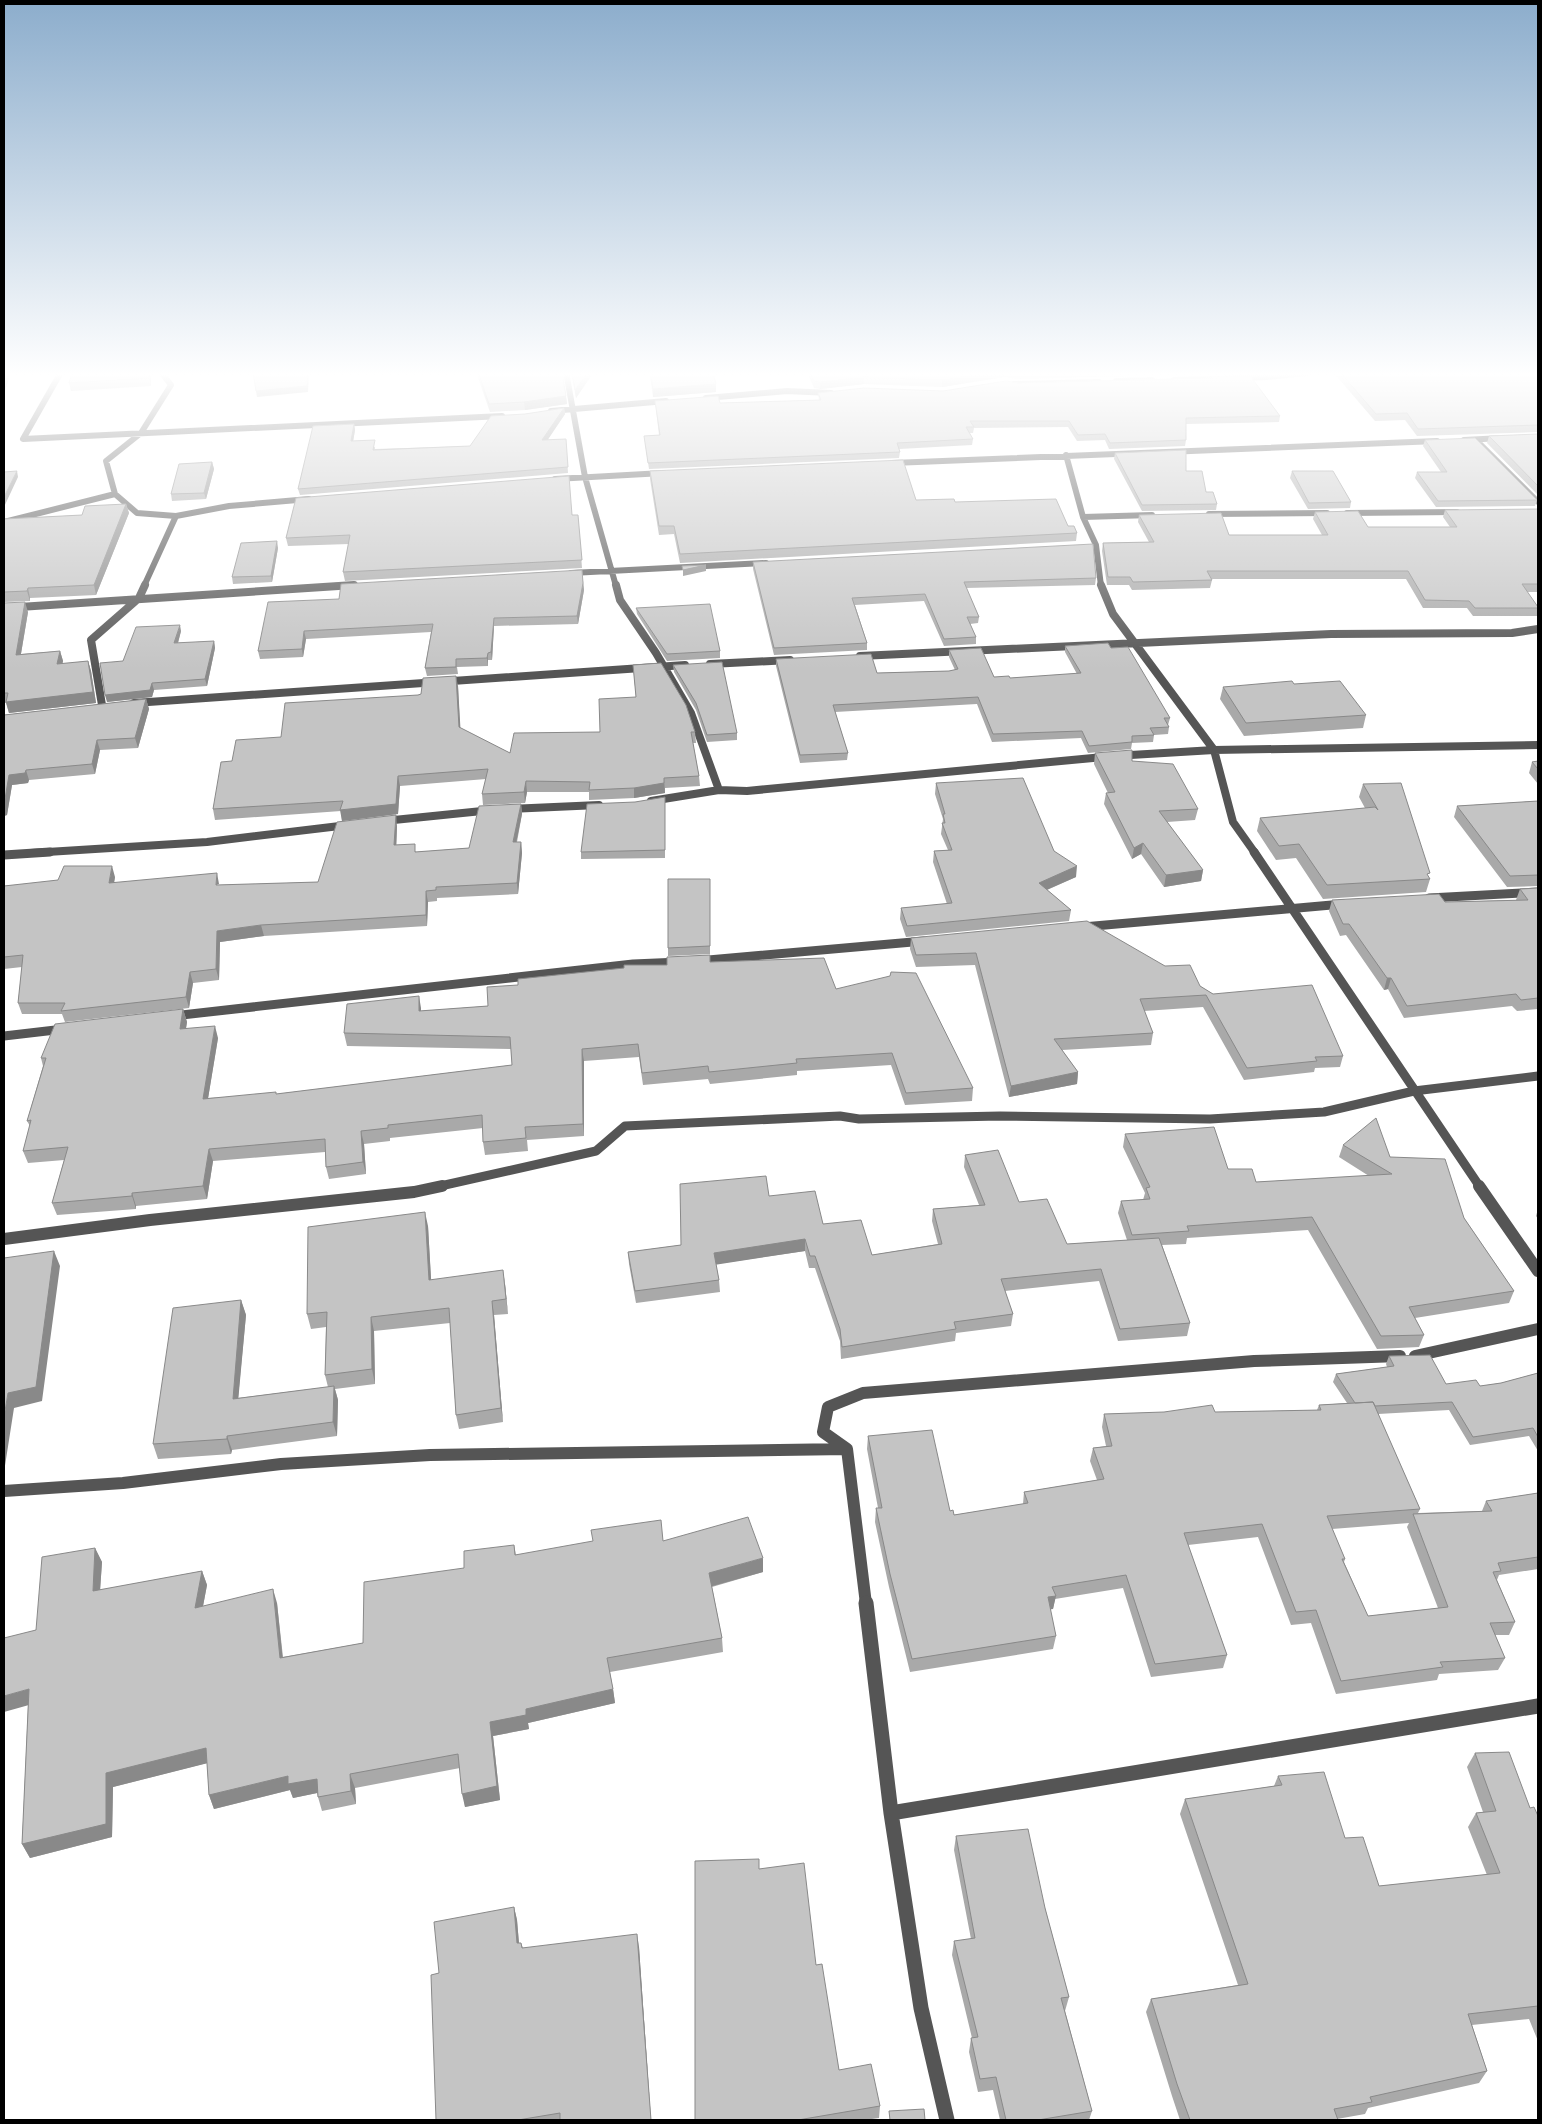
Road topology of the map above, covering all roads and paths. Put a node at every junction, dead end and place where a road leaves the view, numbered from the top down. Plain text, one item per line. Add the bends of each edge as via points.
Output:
1 (109, 471) edge
2 (584, 471) edge
3 (1070, 471) edge
4 (1508, 471) edge
5 (673, 473) edge
6 (585, 477) junction
7 (546, 480) edge
8 (115, 494) junction
9 (316, 499) edge
10 (1538, 502) edge
11 (1468, 512) edge
12 (1164, 514) edge
13 (1202, 514) edge
14 (176, 516) junction
15 (1083, 517) junction
16 (4, 522) edge
17 (770, 563) edge
18 (612, 571) junction
19 (563, 574) edge
20 (366, 584) edge
21 (138, 598) junction
22 (4, 608) edge
23 (1538, 629) edge
24 (1134, 642) junction
25 (850, 657) edge
26 (801, 659) edge
27 (703, 664) edge
28 (693, 665) edge
29 (664, 666) junction
30 (122, 704) edge
31 (102, 705) junction
32 (112, 705) edge
33 (92, 707) edge
34 (1538, 745) edge
35 (1214, 750) junction
36 (719, 790) junction
37 (644, 802) edge
38 (605, 805) edge
39 (370, 823) edge
40 (361, 824) edge
41 (4, 855) edge
42 (1538, 892) edge
43 (1418, 899) edge
44 (1351, 904) edge
45 (1293, 907) junction
46 (1074, 928) edge
47 (935, 940) edge
48 (161, 1018) edge
49 (73, 1028) edge
50 (4, 1036) edge
51 (1538, 1076) edge
52 (1414, 1090) junction
53 (4, 1239) edge
54 (1538, 1271) edge
55 (1538, 1329) edge
56 (847, 1449) junction
57 (4, 1491) edge
58 (1538, 1706) edge
59 (891, 1813) junction
60 (947, 2120) edge

1 - 8 street
2 - 6 street
3 - 15 street
4 - 10 street
5 - 6 street
6 - 7 street
6 - 18 street
8 - 14 street via 137,513
8 - 16 street
9 - 14 street via 229,506
11 - 13 street
12 - 15 street
14 - 21 street
15 - 24 street via 1101,585 1113,614
17 - 18 street
18 - 19 street
18 - 29 street via 620,600
20 - 21 street
21 - 22 street
21 - 31 street via 91,640
23 - 24 street via 1512,633 1331,634
24 - 25 street
24 - 35 street
26 - 27 street
28 - 29 street
29 - 30 street
29 - 36 street via 691,713
31 - 32 street
31 - 33 street
34 - 35 street
35 - 36 street via 1114,756 747,791
35 - 45 street via 1233,822
36 - 37 street
38 - 39 street via 485,810
40 - 41 street via 207,842
42 - 43 street
44 - 45 street
45 - 46 street
45 - 52 street
47 - 48 street via 726,960 633,964
49 - 50 street
51 - 52 street
52 - 53 street via 1324,1112 1210,1119 1000,1116 859,1119 840,1116 625,1126 596,1151 414,1192
52 - 54 street
55 - 56 street via 1426,1355 1254,1361 863,1393 828,1407 823,1432
56 - 57 street via 430,1455 282,1464 123,1483
56 - 59 street
58 - 59 street
59 - 60 street via 921,2008

